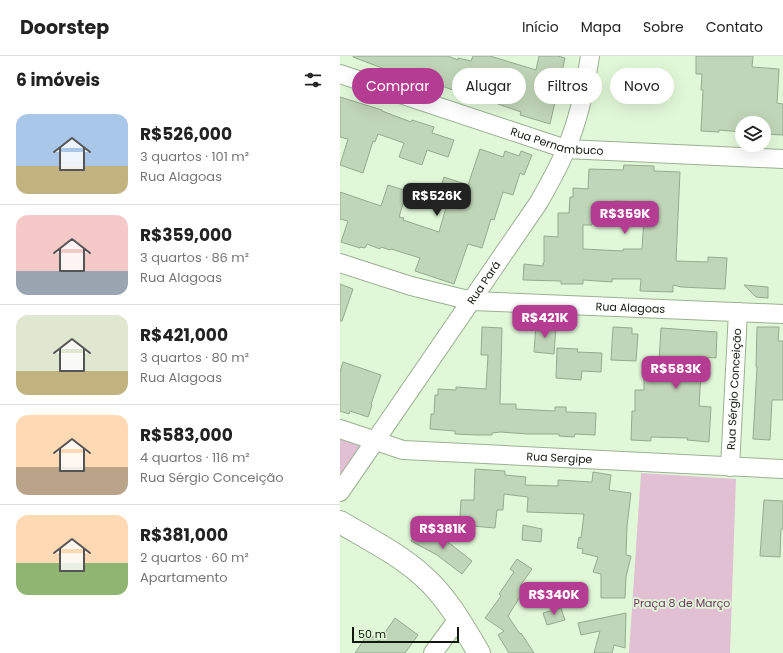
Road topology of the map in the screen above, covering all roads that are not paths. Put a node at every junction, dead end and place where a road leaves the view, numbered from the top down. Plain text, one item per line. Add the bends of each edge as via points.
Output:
1 (590, 56) edge
2 (340, 74) edge
3 (566, 149) junction
4 (783, 158) edge
5 (340, 263) edge
6 (472, 301) junction
7 (738, 312) junction
8 (783, 314) edge
9 (340, 429) edge
10 (375, 442) junction
11 (730, 467) junction
12 (783, 469) edge
13 (340, 492) edge
14 (340, 522) edge
15 (458, 619) junction
16 (433, 653) edge
17 (479, 653) edge

1 - 3 street, Rua Pará via 577,119
2 - 3 street, Rua Pernambuco
3 - 4 street, Rua Pernambuco
3 - 6 street, Rua Pará via 539,202
5 - 6 street, Rua Alagoas via 411,286
6 - 7 street, Rua Alagoas
6 - 10 street, Rua Pará
7 - 8 street, Rua Alagoas
7 - 11 street, Rua Sérgio Conceição
9 - 10 street, Rua Sergipe
10 - 11 street, Rua Sergipe via 403,450
10 - 13 street, Rua Pará
11 - 12 street, Rua Sergipe
14 - 15 main road via 407,562 442,596
15 - 16 street
15 - 17 main road

